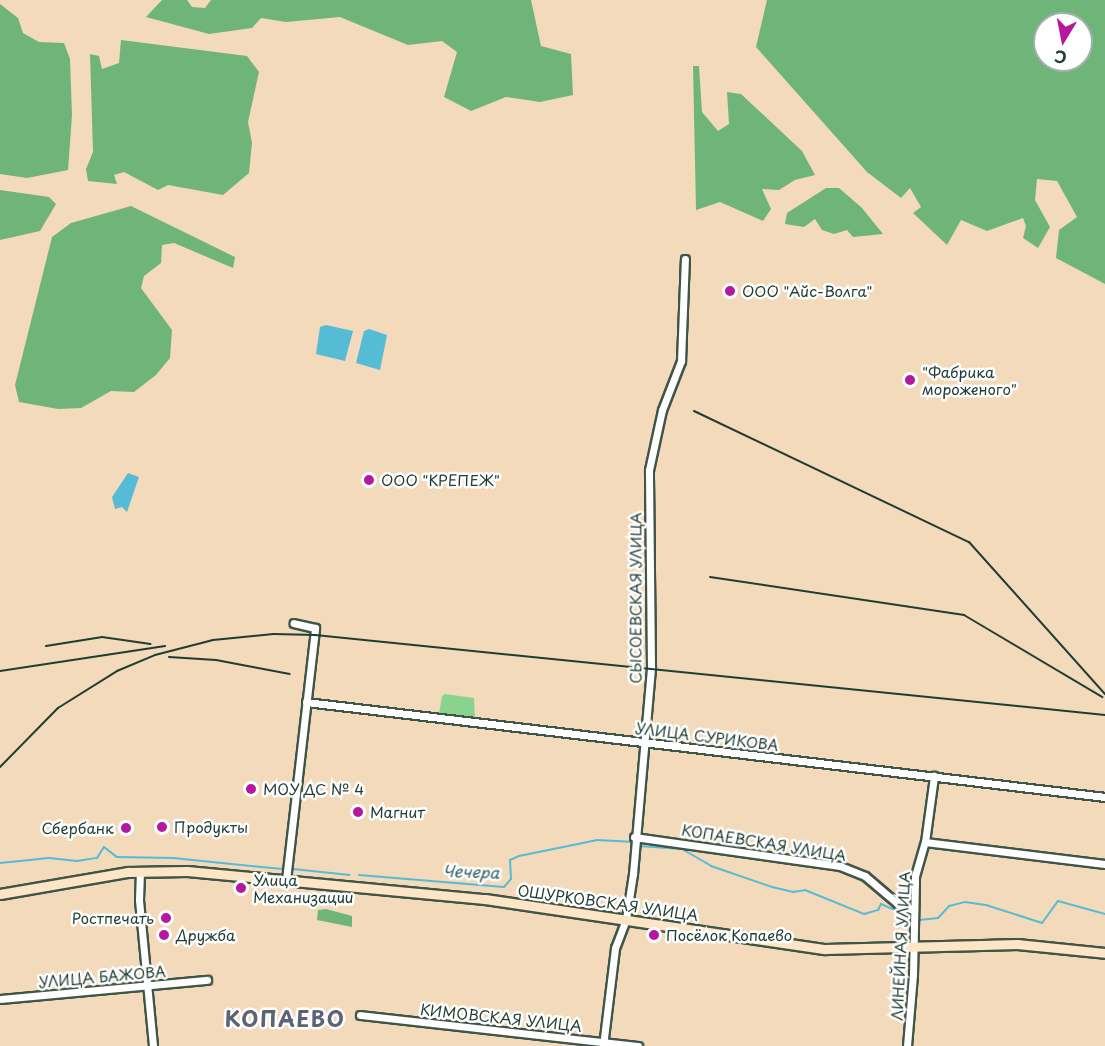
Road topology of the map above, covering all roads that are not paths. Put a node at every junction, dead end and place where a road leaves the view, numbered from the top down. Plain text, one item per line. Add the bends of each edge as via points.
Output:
1 (685, 259) dead end
2 (294, 622) dead end
3 (306, 702) junction
4 (643, 743) junction
5 (934, 776) junction
6 (1105, 797) edge
7 (634, 837) junction
8 (925, 842) junction
9 (1105, 864) edge
10 (140, 871) junction
11 (286, 880) junction
12 (0, 894) edge
13 (913, 910) junction
14 (626, 919) junction
15 (914, 948) junction
16 (1105, 953) edge
17 (207, 980) dead end
18 (147, 985) junction
19 (1, 999) edge
20 (360, 1015) dead end
21 (603, 1044) edge
22 (153, 1046) edge
23 (639, 1046) edge
24 (907, 1046) edge

1 - 4 street, СЫСОЕВСКАЯ УЛИЦА via 681,361 663,410 650,470 651,650
2 - 3 street via 315,628
3 - 4 street, УЛИЦА СУРИКОВА
3 - 11 street
4 - 5 street, УЛИЦА СУРИКОВА
4 - 7 street, СЫСОЕВСКАЯ УЛИЦА
5 - 6 street, УЛИЦА СУРИКОВА
5 - 8 street, ЛИНЕЙНАЯ УЛИЦА
7 - 13 street, КОПАЕВСКАЯ УЛИЦА via 840,866 865,876 898,904
7 - 14 street, СЫСОЕВСКАЯ УЛИЦА
8 - 9 street
8 - 13 street, ЛИНЕЙНАЯ УЛИЦА via 915,876
10 - 11 street, ОШУРКОВСКАЯ УЛИЦА
10 - 12 street, ОШУРКОВСКАЯ УЛИЦА
10 - 18 street
11 - 14 street, ОШУРКОВСКАЯ УЛИЦА via 474,898
13 - 15 street, ЛИНЕЙНАЯ УЛИЦА
14 - 15 street, ОШУРКОВСКАЯ УЛИЦА via 825,949
14 - 21 street, СЫСОЕВСКАЯ УЛИЦА via 615,948
15 - 16 street, ОШУРКОВСКАЯ УЛИЦА via 1017,944
15 - 24 street, ЛИНЕЙНАЯ УЛИЦА
17 - 18 street, УЛИЦА БАЖОВА
18 - 19 street, УЛИЦА БАЖОВА
18 - 22 street
20 - 21 street, КИМОВСКАЯ УЛИЦА
21 - 23 street, КИМОВСКАЯ УЛИЦА

